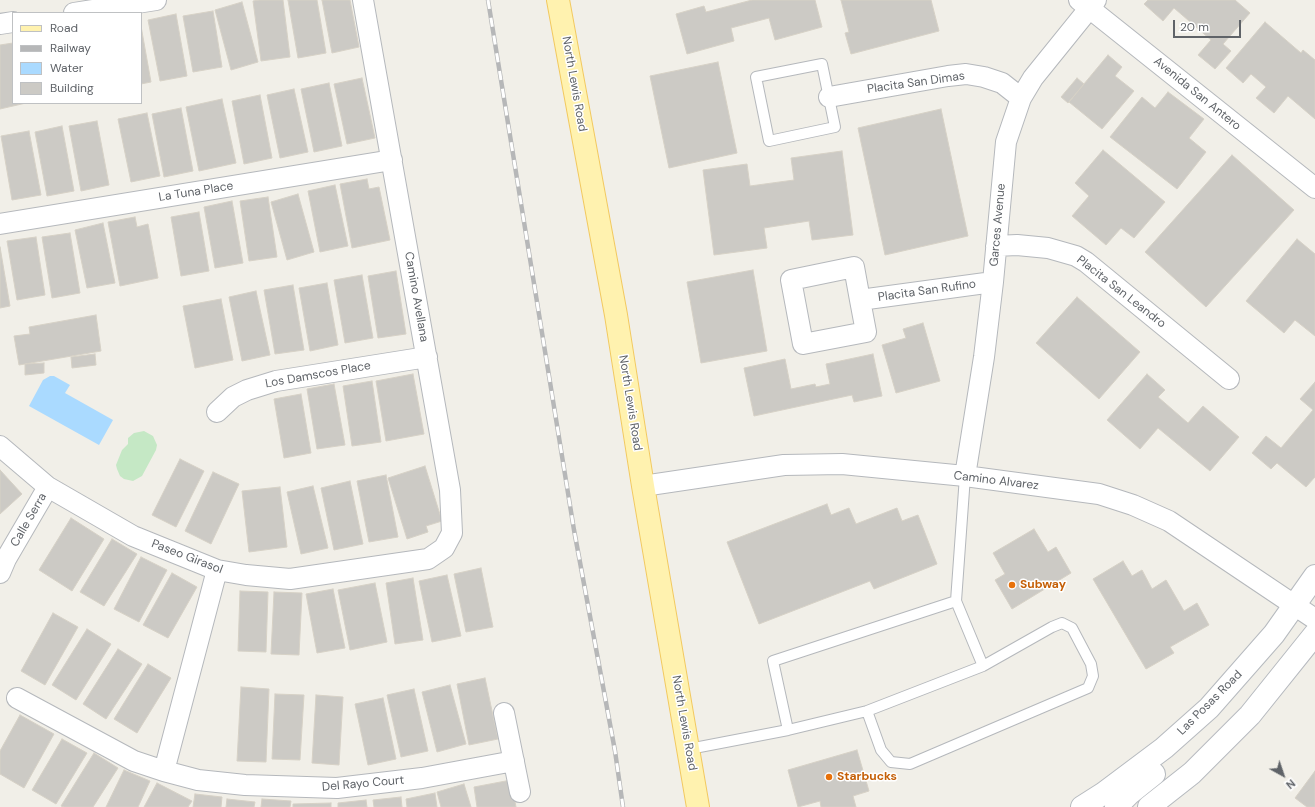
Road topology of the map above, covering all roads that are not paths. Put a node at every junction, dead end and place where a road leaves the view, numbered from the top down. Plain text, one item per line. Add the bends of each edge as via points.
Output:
1 (156, 0) edge
2 (363, 0) edge
3 (558, 0) edge
4 (1088, 3) edge
5 (80, 12) edge
6 (12, 22) edge
7 (0, 24) edge
8 (829, 97) junction
9 (1021, 98) junction
10 (392, 160) junction
11 (1315, 188) edge
12 (0, 224) edge
13 (996, 246) junction
14 (993, 282) junction
15 (860, 300) junction
16 (427, 357) junction
17 (1230, 379) dead end
18 (217, 412) dead end
19 (0, 446) edge
20 (965, 476) junction
21 (643, 486) junction
22 (48, 487) junction
23 (402, 562) joint
24 (217, 570) junction
25 (0, 574) edge
26 (1315, 576) edge
27 (956, 601) junction
28 (1295, 606) junction
29 (1315, 619) edge
30 (1315, 634) edge
31 (983, 666) junction
32 (17, 698) dead end
33 (1209, 708) junction
34 (868, 711) junction
35 (504, 713) dead end
36 (788, 730) junction
37 (689, 749) junction
38 (514, 761) junction
39 (164, 771) junction
40 (520, 792) dead end
41 (698, 807) edge
42 (1082, 807) edge
43 (1116, 807) edge
44 (1149, 807) edge

1 - 5 street
2 - 10 street, Camino Avellana
3 - 21 main road, North Lewis Road via 616,315
4 - 9 street, Garces Avenue
4 - 11 street, Avenida San Antero
6 - 7 street
8 - 8 lane via 835,127 769,140 756,77 822,64
8 - 9 street, Placita San Dimas via 966,74 1002,83
9 - 13 street, Garces Avenue via 1006,142
10 - 12 street, La Tuna Place
10 - 16 street, Camino Avellana
13 - 14 street, Garces Avenue
13 - 17 street, Placita San Leandro via 1048,248 1076,256
14 - 15 street, Placita San Rufino
14 - 20 street, Garces Avenue
15 - 15 street, Placita San Rufino via 866,332 803,344 791,280 854,267
16 - 18 street, Los Damscos Place via 276,380 233,397
16 - 23 street, Camino Avellana via 450,490 452,533 444,548 428,559
19 - 22 street, Paseo Girasol
20 - 21 street, Camino Alvarez via 842,464 784,465
20 - 27 lane
20 - 28 street, Camino Alvarez via 1100,494 1133,505 1169,520
21 - 37 main road, North Lewis Road
22 - 24 street, Paseo Girasol via 133,536
22 - 25 street, Calle Serra
23 - 24 street, Paseo Girasol via 290,579
24 - 39 street
26 - 28 main road, Las Posas Road
27 - 31 lane
27 - 36 lane via 773,661
28 - 29 street, Camino Alvarez
28 - 33 main road, Las Posas Road
30 - 44 main road via 1250,715 1192,772
31 - 34 lane
31 - 34 lane via 1062,623 1072,628 1091,664 1093,676 1088,688 910,764 892,762 881,750
32 - 39 street, Del Rayo Court via 134,761
33 - 42 main road, Las Posas Road via 1164,748
33 - 43 main road via 1198,732 1178,756
34 - 36 lane
35 - 38 street
36 - 37 lane
37 - 41 main road, North Lewis Road
38 - 39 street, Del Rayo Court via 422,778 336,788 245,785 198,780
38 - 40 street

